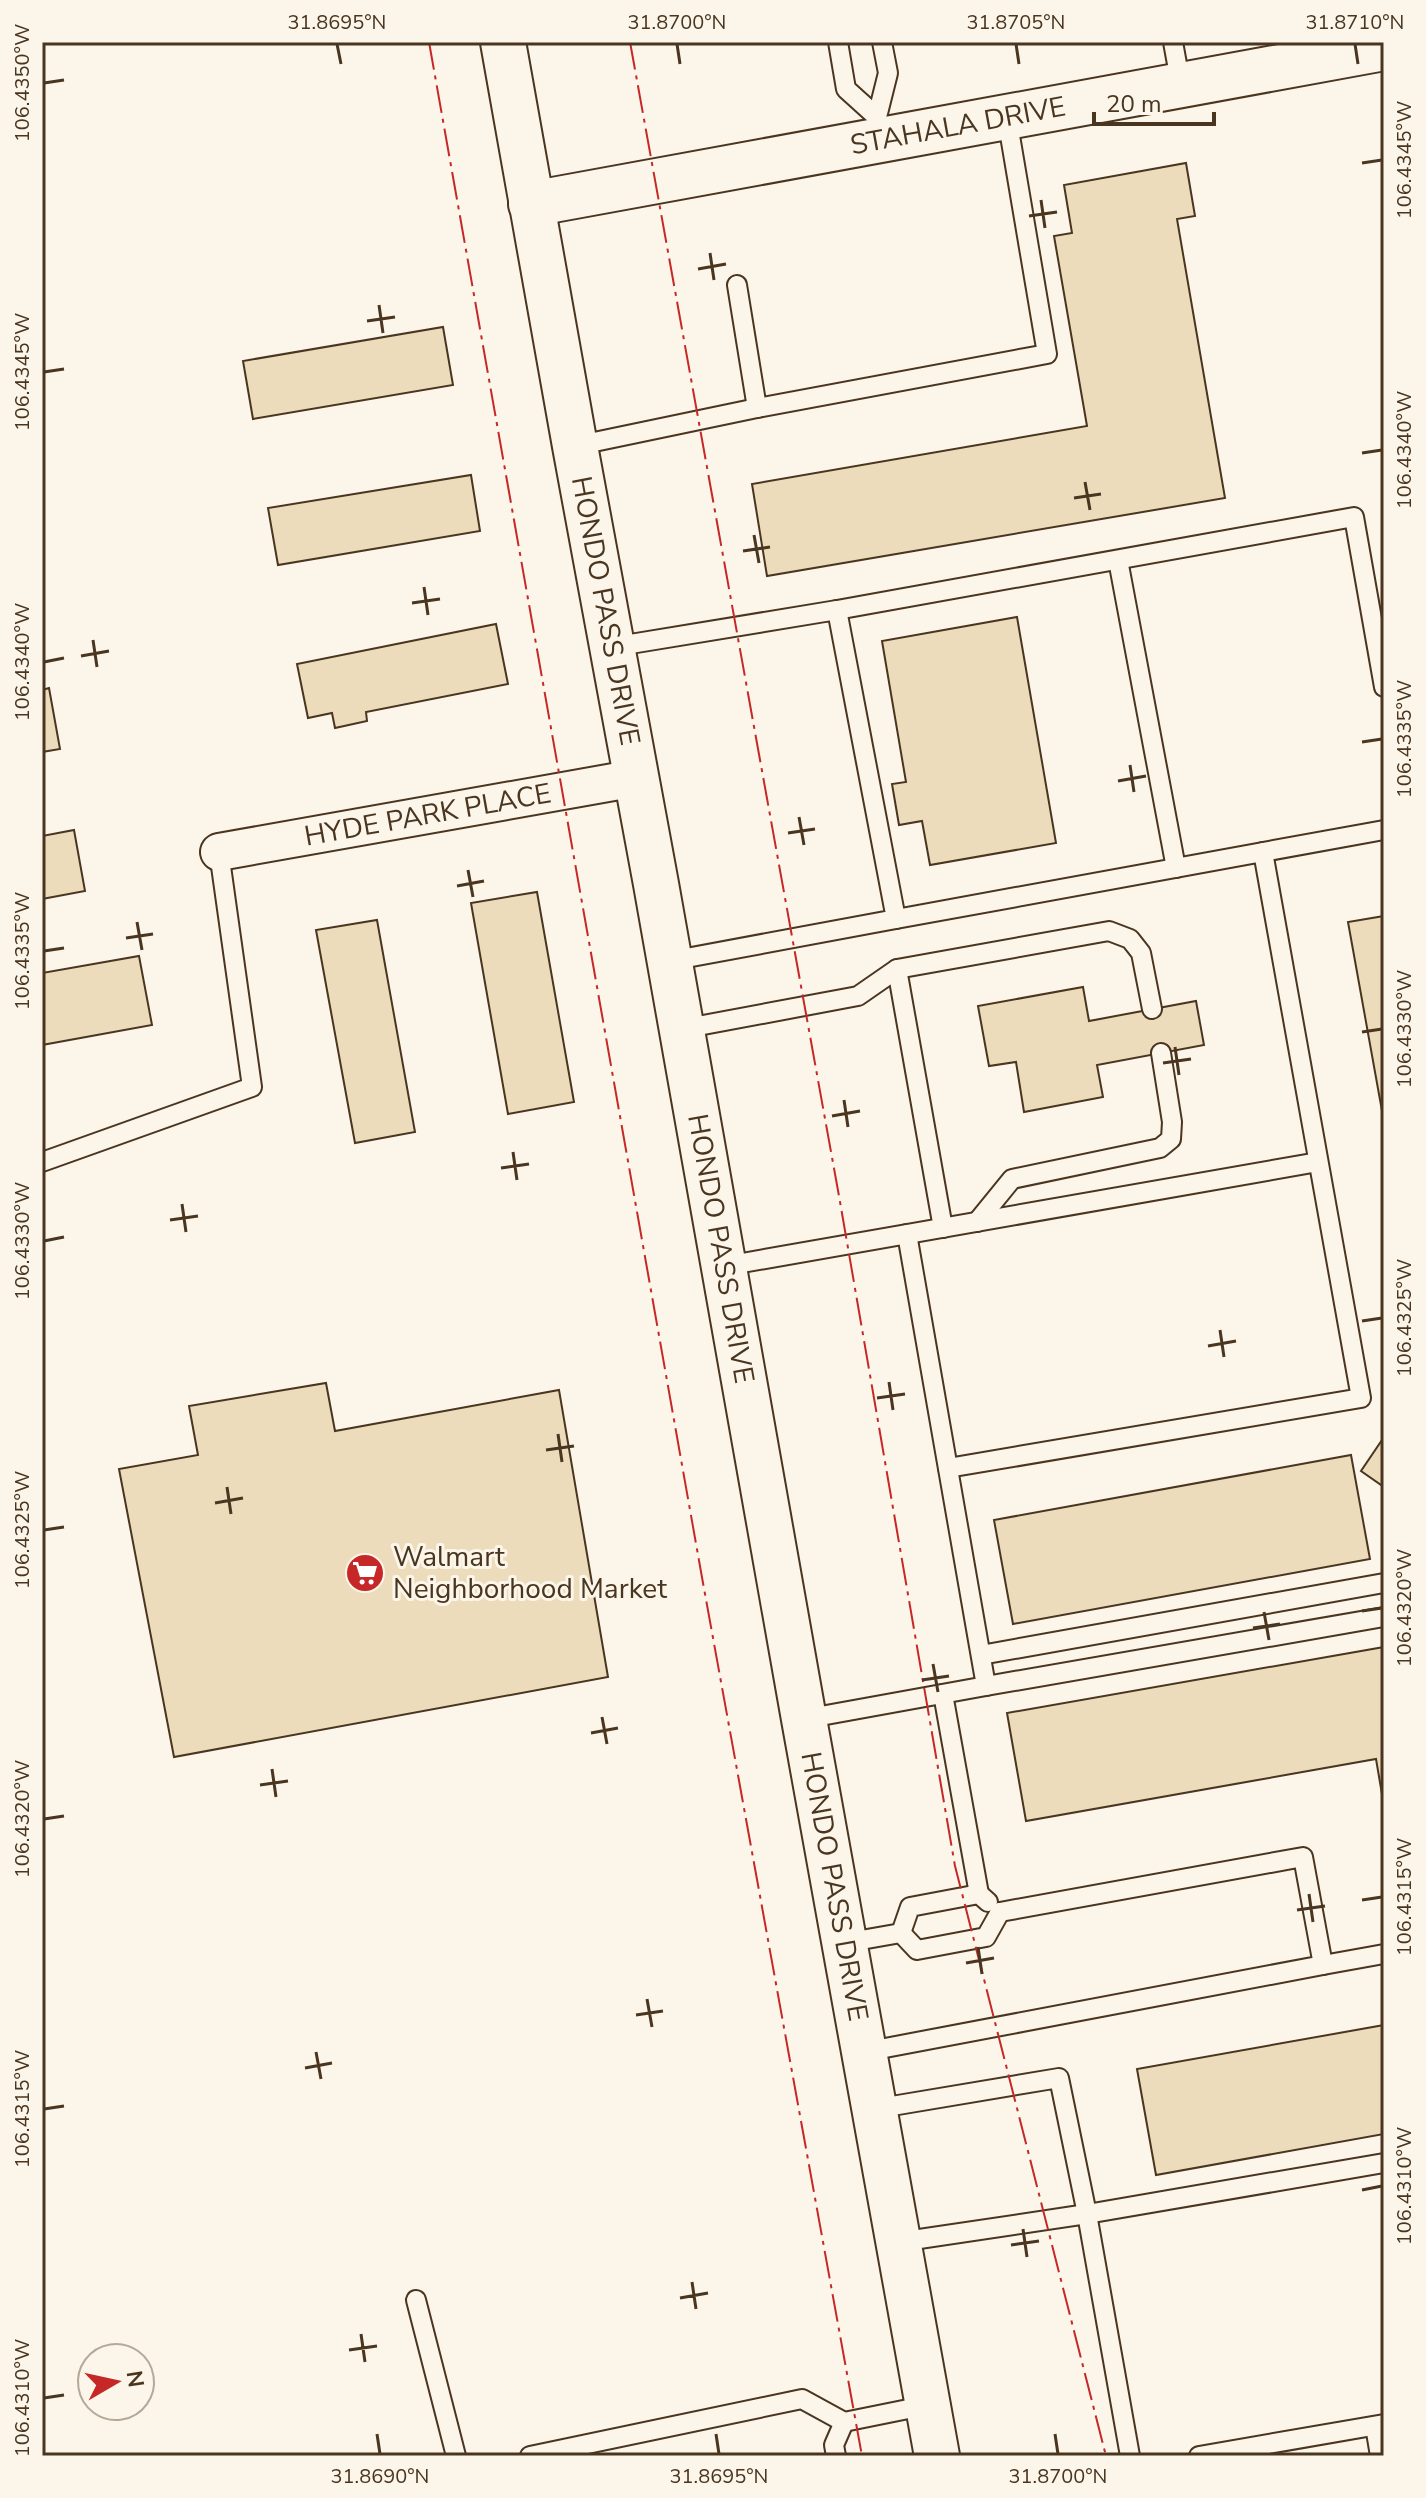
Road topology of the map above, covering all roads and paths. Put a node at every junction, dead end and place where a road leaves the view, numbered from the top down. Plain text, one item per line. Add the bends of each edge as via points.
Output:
1 (503, 42) edge
2 (838, 42) edge
3 (882, 42) edge
4 (1173, 42) edge
5 (1384, 48) edge
6 (1290, 54) edge
7 (1181, 86) junction
8 (1007, 118) junction
9 (879, 129) junction
10 (531, 204) junction
11 (737, 285) dead end
12 (757, 408) junction
13 (575, 446) junction
14 (1118, 560) junction
15 (837, 610) junction
16 (612, 647) junction
17 (1384, 687) edge
18 (636, 778) junction
19 (1384, 830) edge
20 (219, 852) joint
21 (1263, 852) junction
22 (1176, 868) junction
23 (896, 919) junction
24 (670, 961) junction
25 (897, 969) junction
26 (1152, 1009) dead end
27 (682, 1029) junction
28 (1161, 1053) dead end
29 (42, 1162) edge
30 (1318, 1162) junction
31 (977, 1222) junction
32 (943, 1228) junction
33 (907, 1234) junction
34 (725, 1266) junction
35 (948, 1468) junction
36 (1384, 1583) edge
37 (1384, 1617) edge
38 (981, 1655) junction
39 (986, 1686) junction
40 (943, 1694) junction
41 (804, 1719) junction
42 (979, 1894) junction
43 (1000, 1912) junction
44 (901, 1933) junction
45 (844, 1943) junction
46 (1384, 1954) edge
47 (1323, 1965) junction
48 (864, 2052) junction
49 (874, 2109) junction
50 (1384, 2163) edge
51 (1087, 2214) junction
52 (899, 2242) junction
53 (416, 2300) dead end
54 (928, 2405) junction
55 (844, 2422) junction
56 (1379, 2425) edge
57 (832, 2452) edge
58 (456, 2456) edge
59 (530, 2456) edge
60 (937, 2456) edge
61 (1130, 2456) edge
62 (1199, 2456) edge
63 (1380, 2456) edge

1 - 10 main road, HONDO PASS DRIVE
2 - 9 lane via 846,89
3 - 9 lane via 888,73
4 - 7 lane
5 - 6 main road, STAHALA DRIVE
6 - 7 main road, STAHALA DRIVE
7 - 8 main road, STAHALA DRIVE
8 - 9 main road, STAHALA DRIVE
8 - 12 lane via 1047,354
9 - 10 main road, STAHALA DRIVE
10 - 13 main road, HONDO PASS DRIVE
11 - 12 lane
12 - 13 lane
13 - 16 main road, HONDO PASS DRIVE
14 - 15 lane
14 - 17 lane via 1354,517
14 - 22 lane
15 - 16 lane
15 - 23 lane
16 - 18 main road, HONDO PASS DRIVE
18 - 20 street, HYDE PARK PLACE
18 - 24 main road, HONDO PASS DRIVE
19 - 21 lane
20 - 29 lane via 252,1087
21 - 22 lane
21 - 30 lane
22 - 23 lane
23 - 24 lane
24 - 27 main road, HONDO PASS DRIVE
25 - 26 lane via 1109,931 1130,939 1141,953
25 - 27 lane via 858,996
25 - 32 lane
27 - 34 main road, HONDO PASS DRIVE
28 - 31 lane via 1171,1139 1160,1148 1012,1179
30 - 31 lane
30 - 35 lane via 1361,1398
31 - 32 lane
32 - 33 lane
33 - 34 lane
33 - 35 lane
34 - 41 main road, HONDO PASS DRIVE
35 - 38 lane
36 - 38 lane
37 - 39 lane
38 - 39 lane
39 - 40 lane
40 - 41 lane
40 - 42 lane
41 - 45 main road, HONDO PASS DRIVE
42 - 43 lane
42 - 44 lane via 910,1907
43 - 44 lane via 986,1937 917,1950
43 - 47 lane via 1303,1857
44 - 45 lane
45 - 48 main road, HONDO PASS DRIVE
46 - 47 lane
47 - 48 lane
48 - 49 main road, HONDO PASS DRIVE
49 - 51 lane via 1059,2078
49 - 52 main road, HONDO PASS DRIVE
50 - 51 lane
51 - 52 lane
51 - 61 lane
52 - 54 main road, HONDO PASS DRIVE
53 - 58 lane
54 - 55 lane
54 - 60 main road, HONDO PASS DRIVE
55 - 57 lane
55 - 59 lane via 802,2399
56 - 62 lane
56 - 63 lane

